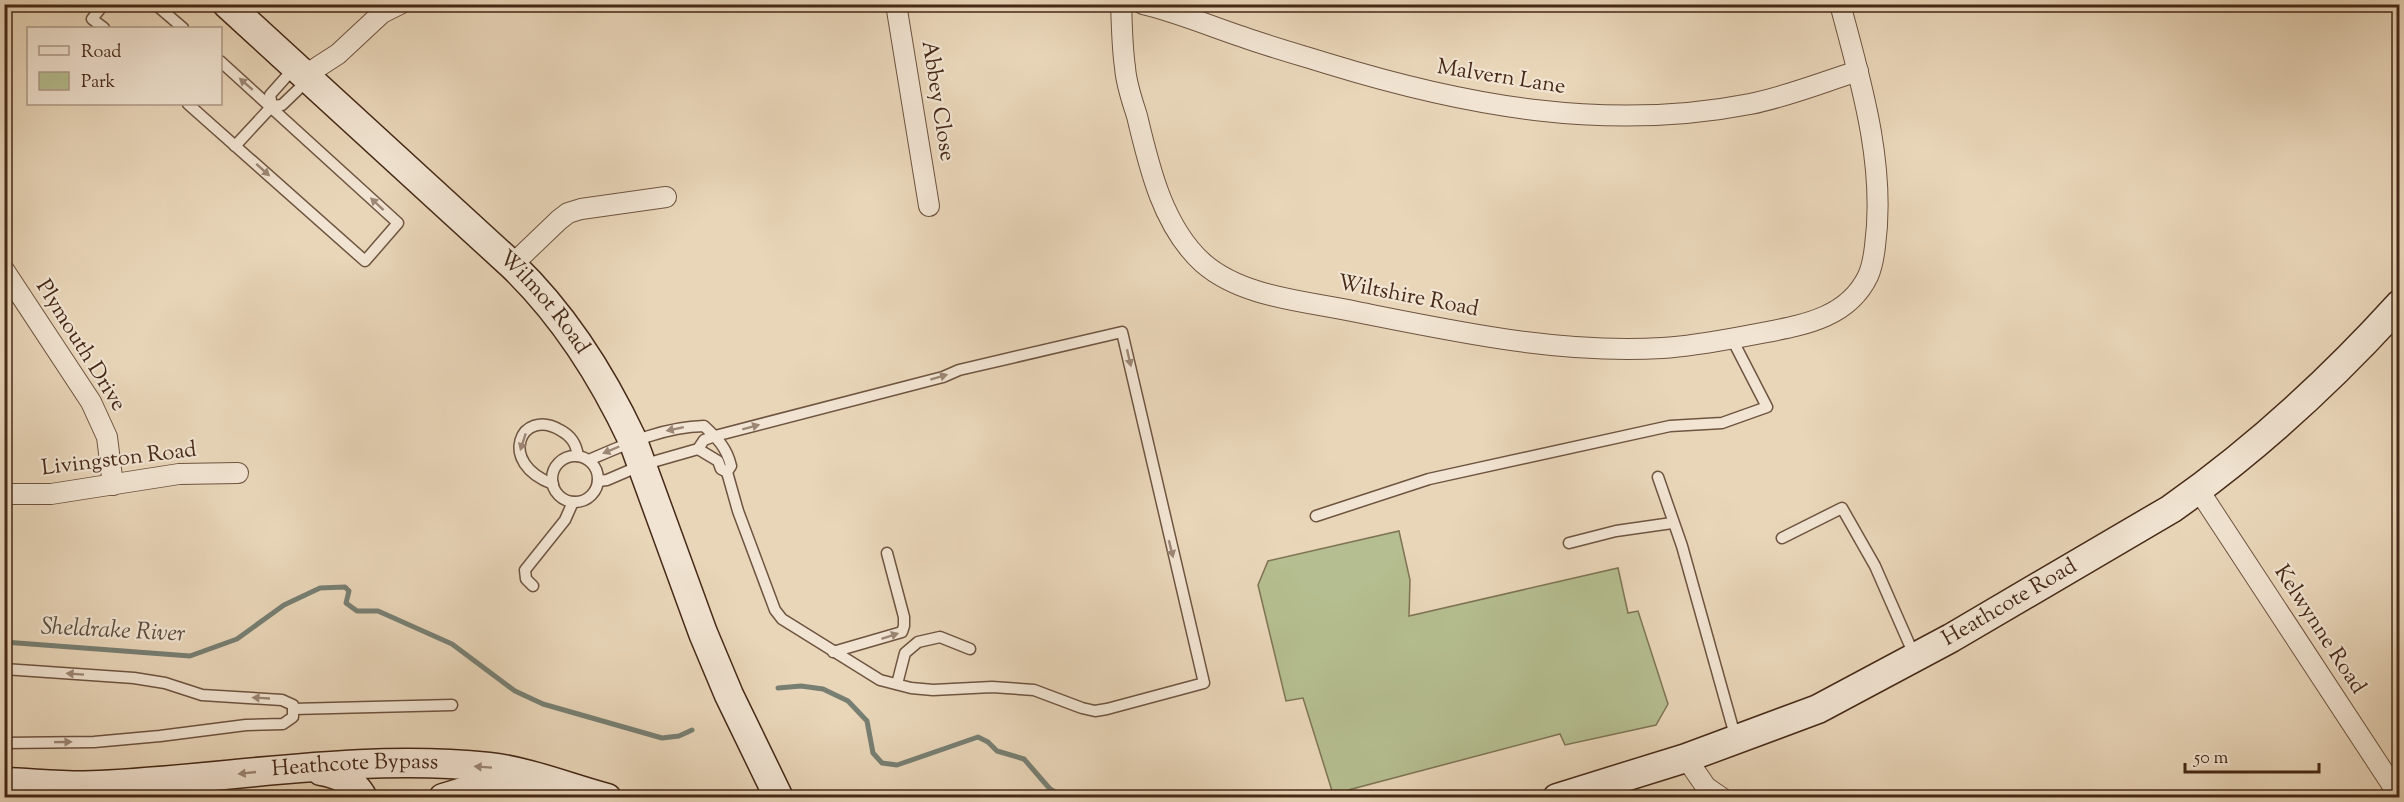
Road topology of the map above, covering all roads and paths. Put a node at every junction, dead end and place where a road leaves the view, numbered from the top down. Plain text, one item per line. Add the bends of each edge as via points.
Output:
1 (104, 4) edge
2 (155, 4) edge
3 (227, 4) edge
4 (400, 4) edge
5 (896, 4) edge
6 (1121, 4) edge
7 (1143, 4) edge
8 (1840, 4) edge
9 (103, 27) edge
10 (182, 27) edge
11 (222, 63) edge
12 (1858, 71) junction
13 (302, 75) junction
14 (189, 105) edge
15 (272, 106) junction
16 (235, 146) junction
17 (666, 197) dead end
18 (929, 206) dead end
19 (512, 265) junction
20 (4, 270) edge
21 (2400, 304) edge
22 (1732, 339) junction
23 (715, 436) junction
24 (698, 449) junction
25 (637, 453) junction
26 (583, 458) junction
27 (728, 472) junction
28 (238, 473) dead end
29 (1658, 477) dead end
30 (598, 481) junction
31 (553, 484) junction
32 (113, 485) junction
33 (2198, 489) junction
34 (4, 495) edge
35 (573, 502) junction
36 (1316, 516) dead end
37 (1672, 523) junction
38 (1782, 538) dead end
39 (1569, 543) dead end
40 (887, 553) dead end
41 (533, 586) dead end
42 (970, 649) dead end
43 (834, 652) junction
44 (1915, 657) junction
45 (4, 669) edge
46 (897, 684) junction
47 (452, 705) dead end
48 (293, 710) junction
49 (1736, 739) junction
50 (4, 743) edge
51 (1686, 758) junction
52 (301, 768) junction
53 (2392, 770) edge
54 (4, 782) edge
55 (560, 786) junction
56 (4, 788) edge
57 (1559, 797) edge
58 (2400, 797) edge
59 (38, 798) edge
60 (363, 798) edge
61 (443, 798) edge
62 (607, 798) edge
63 (779, 798) edge
64 (1722, 798) edge

1 - 9 lane via 92,19
2 - 10 lane
3 - 13 street, Wilmot Road
4 - 13 street via 382,13 339,54
5 - 18 street, Abbey Close
6 - 22 street, Wiltshire Road via 1125,70 1146,153 1166,209 1182,240 1219,276 1267,293 1521,342 1660,348
7 - 12 street, Malvern Lane via 1389,82 1473,102 1561,113 1674,116 1752,104
8 - 12 street
15 -> 11 lane
12 - 22 street, Wiltshire Road via 1877,183 1878,225 1868,276 1844,306 1826,317
13 - 15 lane via 282,105
13 - 15 lane via 270,95
13 - 19 street, Wilmot Road
14 - 16 lane
15 - 16 lane
16 -> 15 lane via 365,261 398,223
17 - 19 street via 568,213
19 - 25 street, Wilmot Road via 555,311 585,355 621,416
20 - 32 street, Plymouth Drive via 91,402 107,437
21 - 33 street, Heathcote Road via 2356,353 2242,456
22 - 36 lane via 1767,407 1722,423 1670,426 1430,479
23 - 24 lane via 704,440
23 -> 25 lane via 704,426 687,427
23 - 27 lane via 729,455
23 -> 46 lane via 959,370 1122,332 1204,683 1095,711 1034,690 933,690
24 - 25 lane
24 - 27 lane via 711,455
25 -> 26 lane
25 - 30 lane via 607,480
25 - 63 street, Wilmot Road via 729,695
26 - 30 lane via 596,469
26 - 31 lane via 567,457 558,463
26 -> 31 lane via 569,435 556,428 544,423 528,430 520,445 520,457 533,474
27 - 43 lane via 738,511 775,610 788,625
28 - 32 street, Livingston Road via 150,477
29 - 37 lane
30 - 35 lane via 590,497
31 - 35 lane via 564,499
32 - 34 street, Livingston Road via 51,494
33 - 44 street, Heathcote Road via 2041,586
33 - 53 street, Kelwynne Road
35 - 41 lane via 565,520 525,570 526,579
37 - 39 lane
37 - 49 lane via 1682,546
38 - 44 lane via 1842,508 1875,566
43 -> 40 lane via 902,632 904,617
42 - 46 lane via 940,637 918,642 905,653
43 - 46 lane via 880,680
44 - 49 street, Heathcote Road via 1818,709
48 -> 45 lane via 293,705 282,700 202,695 134,678
47 - 48 lane
50 -> 48 lane via 94,742 283,724 293,717
49 - 51 street, Heathcote Road
51 - 57 street, Heathcote Road
51 - 64 street via 1706,787
52 -> 54 street, Heathcote Bypass via 97,785
55 -> 52 street, Heathcote Bypass via 489,767 415,763
52 - 60 street via 341,776
53 - 58 street, Kelwynne Road
55 - 61 street, Heathcote Bypass via 476,788
55 - 62 street, Heathcote Bypass
56 - 59 street

